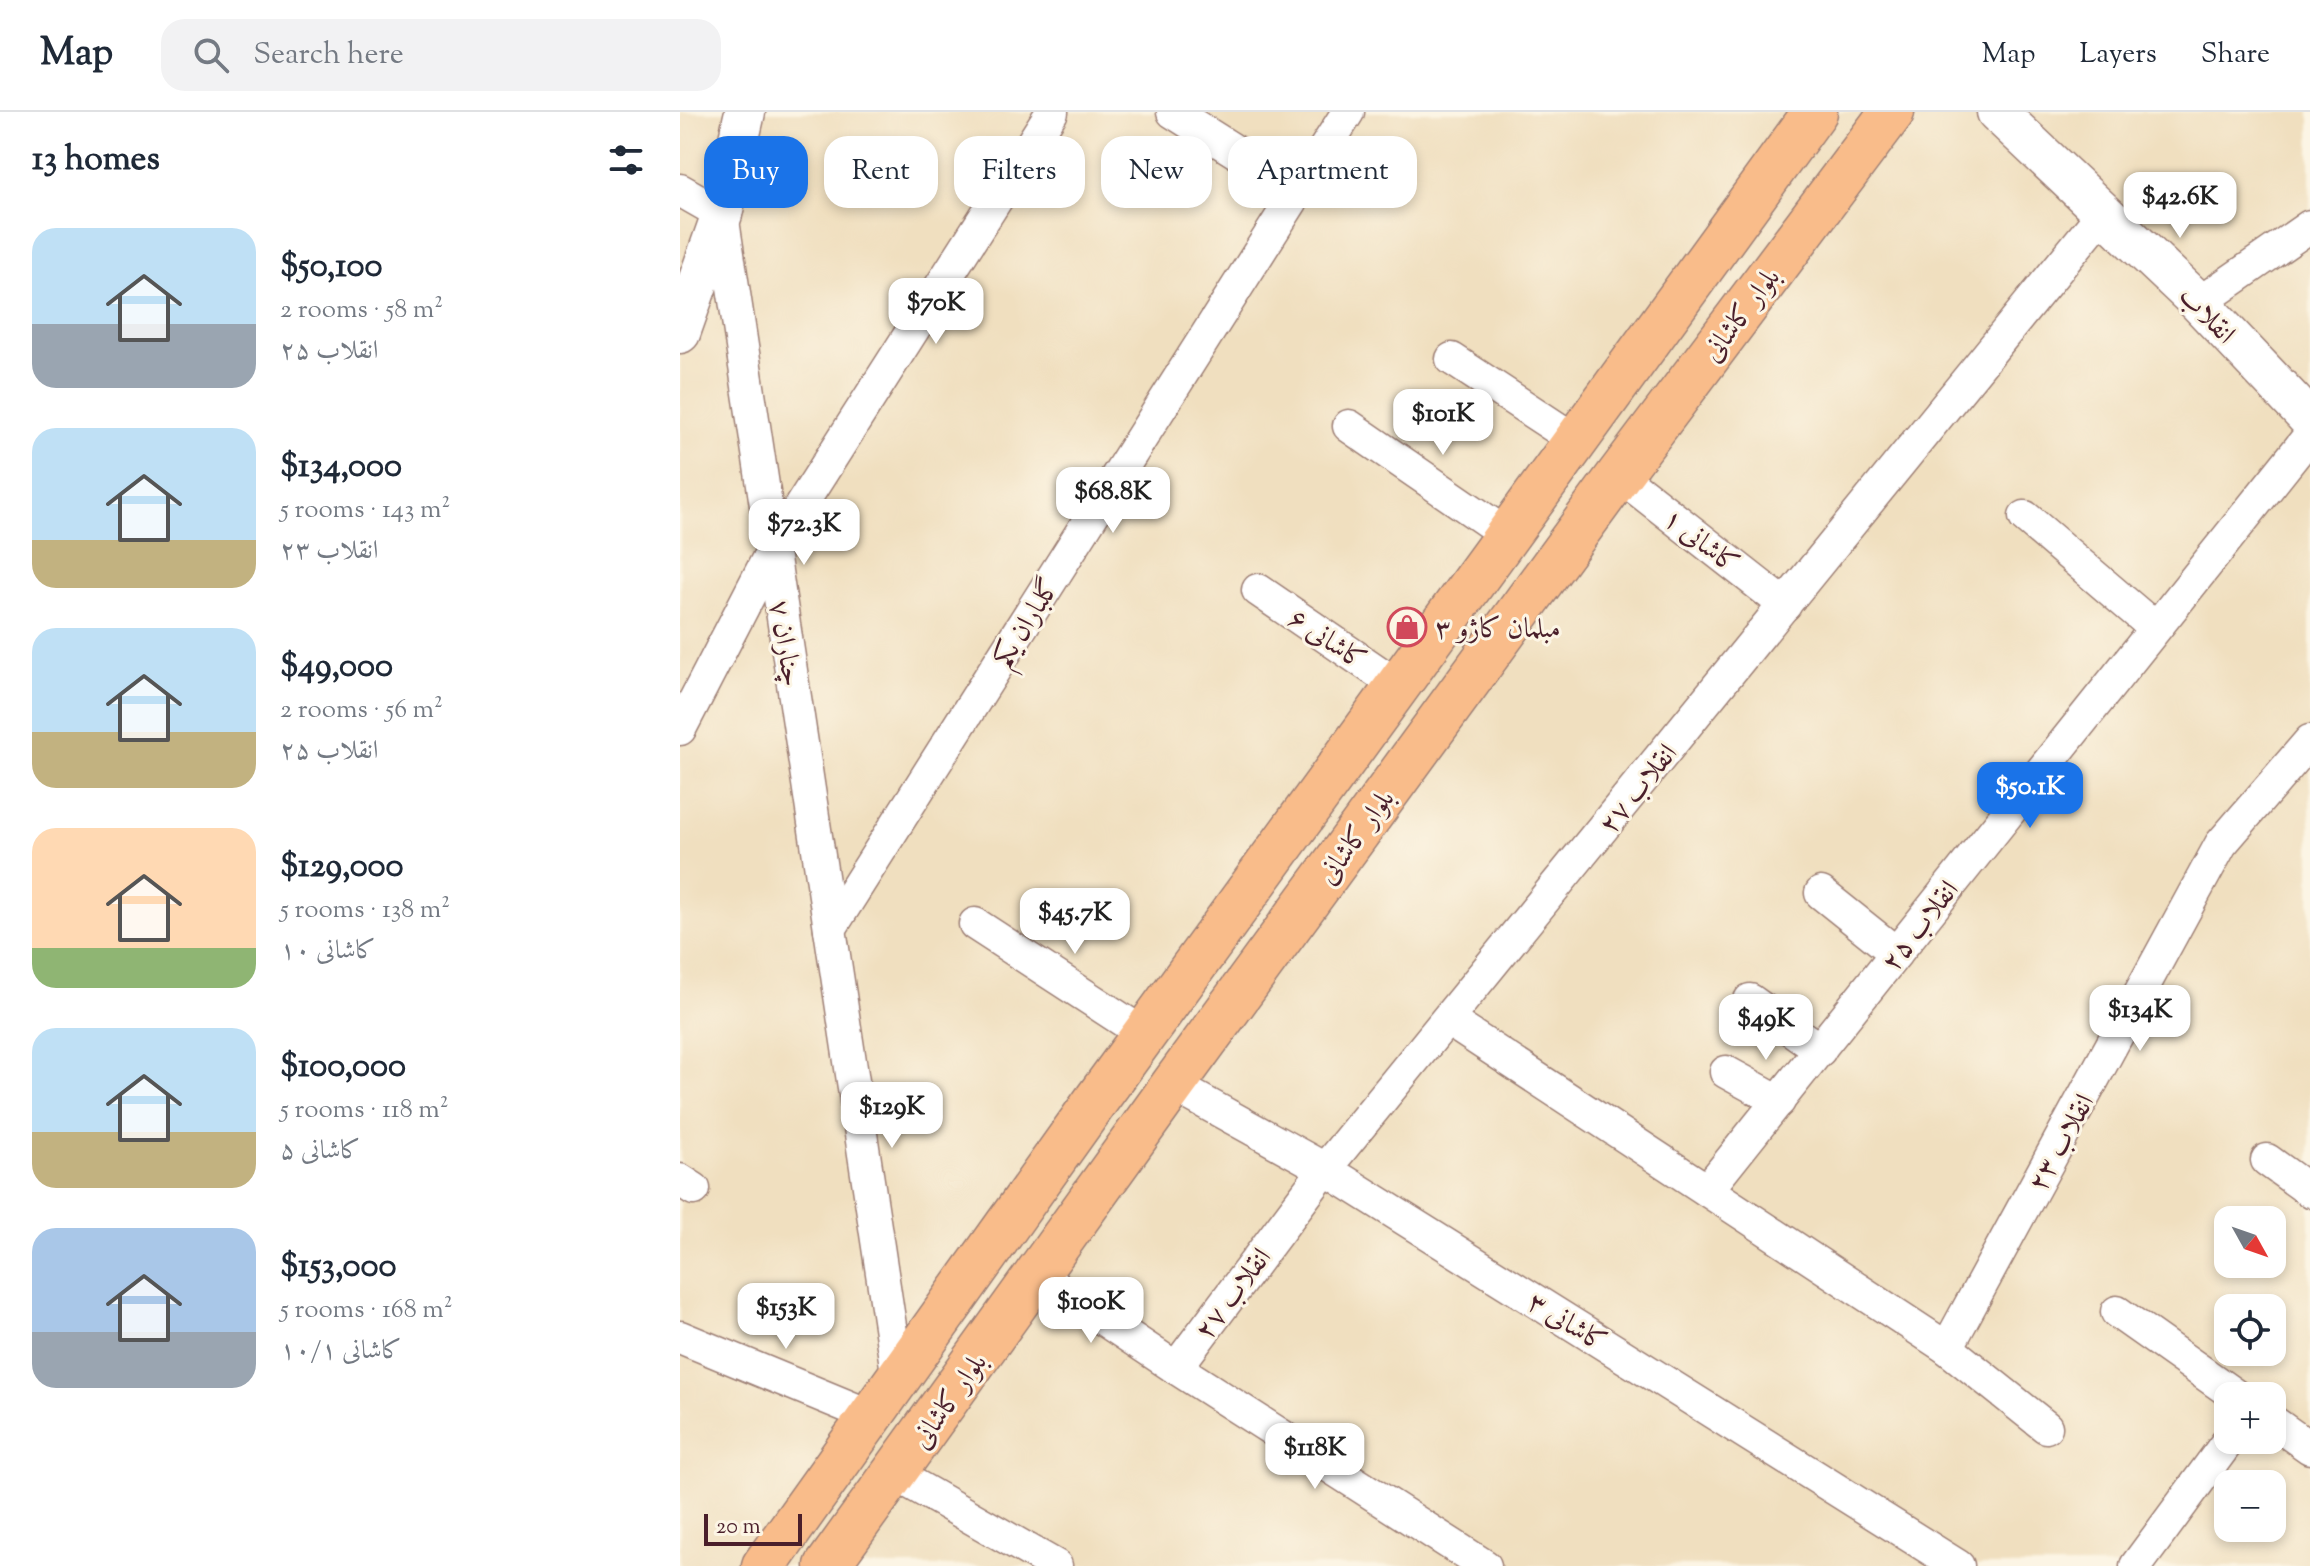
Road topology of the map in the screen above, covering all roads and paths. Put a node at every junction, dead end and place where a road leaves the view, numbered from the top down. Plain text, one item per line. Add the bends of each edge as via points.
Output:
1 (745, 112) edge
2 (1052, 112) edge
3 (1173, 112) edge
4 (1348, 112) edge
5 (1815, 112) edge
6 (1892, 112) edge
7 (2008, 116) edge
8 (1333, 136) edge
9 (1228, 147) edge
10 (680, 190) edge
11 (1287, 208) edge
12 (2104, 212) junction
13 (722, 214) junction
14 (2310, 226) edge
15 (2199, 303) junction
16 (680, 333) edge
17 (1452, 359) dead end
18 (2310, 420) edge
19 (1349, 426) dead end
20 (2310, 435) edge
21 (1575, 440) junction
22 (1619, 475) junction
23 (2025, 517) dead end
24 (1506, 534) junction
25 (773, 549) junction
26 (1258, 590) dead end
27 (1785, 605) junction
28 (2155, 628) junction
29 (1397, 685) junction
30 (680, 729) edge
31 (2310, 741) edge
32 (1821, 893) dead end
33 (975, 924) dead end
34 (830, 929) junction
35 (1896, 953) junction
36 (1750, 1000) dead end
37 (1448, 1020) junction
38 (1144, 1034) junction
39 (1820, 1050) junction
40 (1726, 1072) dead end
41 (1173, 1085) junction
42 (1779, 1101) junction
43 (2267, 1160) dead end
44 (1325, 1169) junction
45 (1707, 1190) junction
46 (2310, 1191) edge
47 (1037, 1275) junction
48 (2117, 1312) dead end
49 (680, 1337) edge
50 (1947, 1348) junction
51 (1176, 1368) junction
52 (898, 1379) junction
53 (2216, 1382) edge
54 (871, 1416) junction
55 (2046, 1427) dead end
56 (2286, 1431) edge
57 (2310, 1448) edge
58 (2219, 1454) edge
59 (895, 1474) junction
60 (764, 1566) edge
61 (827, 1566) edge
62 (1056, 1566) edge
63 (1485, 1566) edge
64 (1958, 1566) edge
65 (2136, 1566) edge

1 - 13 street
2 - 25 street
3 - 9 street
4 - 8 street, گلباران یکم
5 - 21 main road, بلوار کاشانی
6 - 22 main road, بلوار کاشانی
7 - 12 street, انقلاب
10 - 13 street
11 - 34 street, گلباران یکم
12 - 15 street, انقلاب
12 - 27 street, انقلاب ۲۷
13 - 16 street
13 - 25 street, چناران ۷
14 - 15 street
15 - 18 street, انقلاب
17 - 21 street
19 - 24 street
20 - 28 street, انقلاب ۲۵
21 - 24 main road, بلوار کاشانی
22 - 27 street, ۱ کاشانی
22 - 41 main road, بلوار کاشانی
23 - 28 street
24 - 29 main road, بلوار کاشانی
25 - 30 street
25 - 34 street, چناران ۷
26 - 29 street, ۶ کاشانی
27 - 37 street, انقلاب ۲۷
28 - 35 street, انقلاب ۲۵
29 - 38 main road, بلوار کاشانی
31 - 50 street, انقلاب ۲۳ via 2221,844
32 - 35 street
33 - 38 street
34 - 52 street, چناران ۷
35 - 39 street, انقلاب ۲۵
36 - 39 street
37 - 44 street, انقلاب ۲۷
37 - 45 street
38 - 52 main road, بلوار کاشانی
39 - 42 street, انقلاب ۲۵
40 - 42 street
41 - 44 street, ۳ کاشانی
41 - 47 main road, بلوار کاشانی
42 - 45 street, انقلاب ۲۵
43 - 46 street
44 - 51 street, انقلاب ۲۷
44 - 64 street, ۳ کاشانی
45 - 50 street
47 - 51 street
47 - 59 main road, بلوار کاشانی
48 - 53 street
49 - 54 street
50 - 55 street
51 - 63 street
52 - 54 main road, بلوار کاشانی
54 - 60 main road, بلوار کاشانی
56 - 57 street
58 - 65 street
59 - 61 main road, بلوار کاشانی
59 - 62 street

